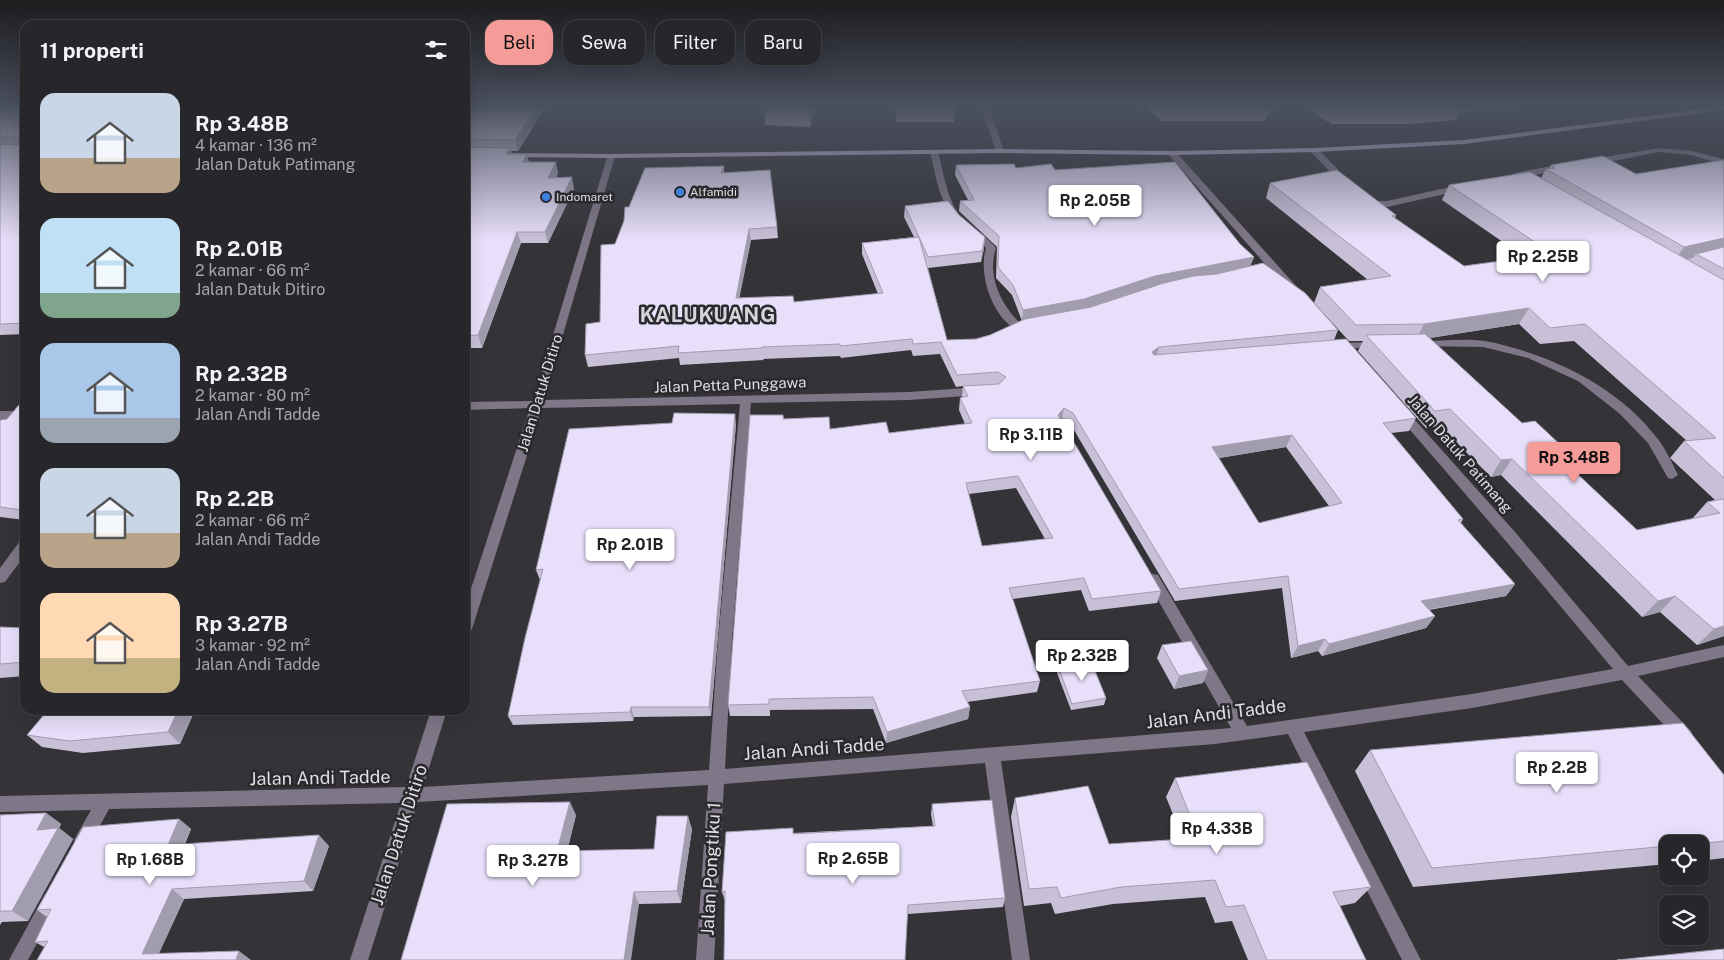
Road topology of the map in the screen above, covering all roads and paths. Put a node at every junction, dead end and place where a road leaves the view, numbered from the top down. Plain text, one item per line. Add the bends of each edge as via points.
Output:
1 (1000, 151) joint
2 (1257, 151) edge
3 (1315, 151) edge
4 (1654, 151) edge
5 (1667, 151) edge
6 (934, 152) junction
7 (1172, 152) junction
8 (504, 155) edge
9 (611, 156) junction
10 (1724, 162) edge
11 (1582, 164) edge
12 (1572, 165) edge
13 (1528, 183) edge
14 (1476, 184) edge
15 (1304, 300) edge
16 (1037, 323) edge
17 (1334, 333) edge
18 (1405, 344) edge
19 (1385, 345) edge
20 (1345, 346) junction
21 (1327, 347) edge
22 (1358, 361) edge
23 (997, 390) edge
24 (746, 399) junction
25 (538, 405) junction
26 (470, 406) edge
27 (1396, 406) edge
28 (20, 415) edge
29 (0, 416) edge
30 (1672, 475) dead end
31 (20, 552) edge
32 (1145, 566) edge
33 (0, 578) edge
34 (470, 614) edge
35 (1724, 651) edge
36 (1625, 673) junction
37 (437, 715) edge
38 (1292, 725) junction
39 (1243, 734) junction
40 (1691, 742) edge
41 (992, 755) junction
42 (716, 777) junction
43 (411, 795) junction
44 (104, 803) junction
45 (0, 804) edge
46 (75, 855) edge
47 (61, 882) edge
48 (18, 960) edge
49 (359, 960) edge
50 (705, 960) edge
51 (1021, 960) edge
52 (1412, 960) edge

1 - 6 main road
1 - 7 main road
2 - 7 main road
3 - 14 street via 1356,192 1377,204
4 - 11 street
5 - 10 street via 1692,153
6 - 9 main road
6 - 16 street via 948,202 959,220 979,234 991,248 988,278 1008,319 1019,328
7 - 15 street via 1269,268
8 - 9 main road
9 - 25 street, Jalan Datuk Ditiro
12 - 13 street via 1510,177
17 - 20 street
18 - 30 street via 1483,344 1532,356 1560,368 1582,379 1624,411 1653,441
19 - 20 street
20 - 21 street
20 - 22 street
23 - 24 street, Jalan Petta Punggawa via 909,396
24 - 25 street, Jalan Petta Punggawa
24 - 42 street, Jalan Pongtiku 1
25 - 26 street, Jalan Petta Punggawa
25 - 34 street, Jalan Datuk Ditiro
27 - 36 street, Jalan Datuk Patimang
28 - 29 street
31 - 33 street
32 - 39 street
35 - 36 street, Jalan Andi Tadde
36 - 38 street, Jalan Andi Tadde via 1472,701
36 - 40 street, Jalan Datuk Patimang
37 - 43 street, Jalan Datuk Ditiro
38 - 39 street, Jalan Andi Tadde
38 - 52 street
39 - 41 street, Jalan Andi Tadde
41 - 42 street, Jalan Andi Tadde
41 - 51 street
42 - 43 street, Jalan Andi Tadde
42 - 50 street, Jalan Pongtiku 1
43 - 44 street, Jalan Andi Tadde
43 - 49 street, Jalan Datuk Ditiro
44 - 45 street, Jalan Andi Tadde
44 - 46 street
47 - 48 street

